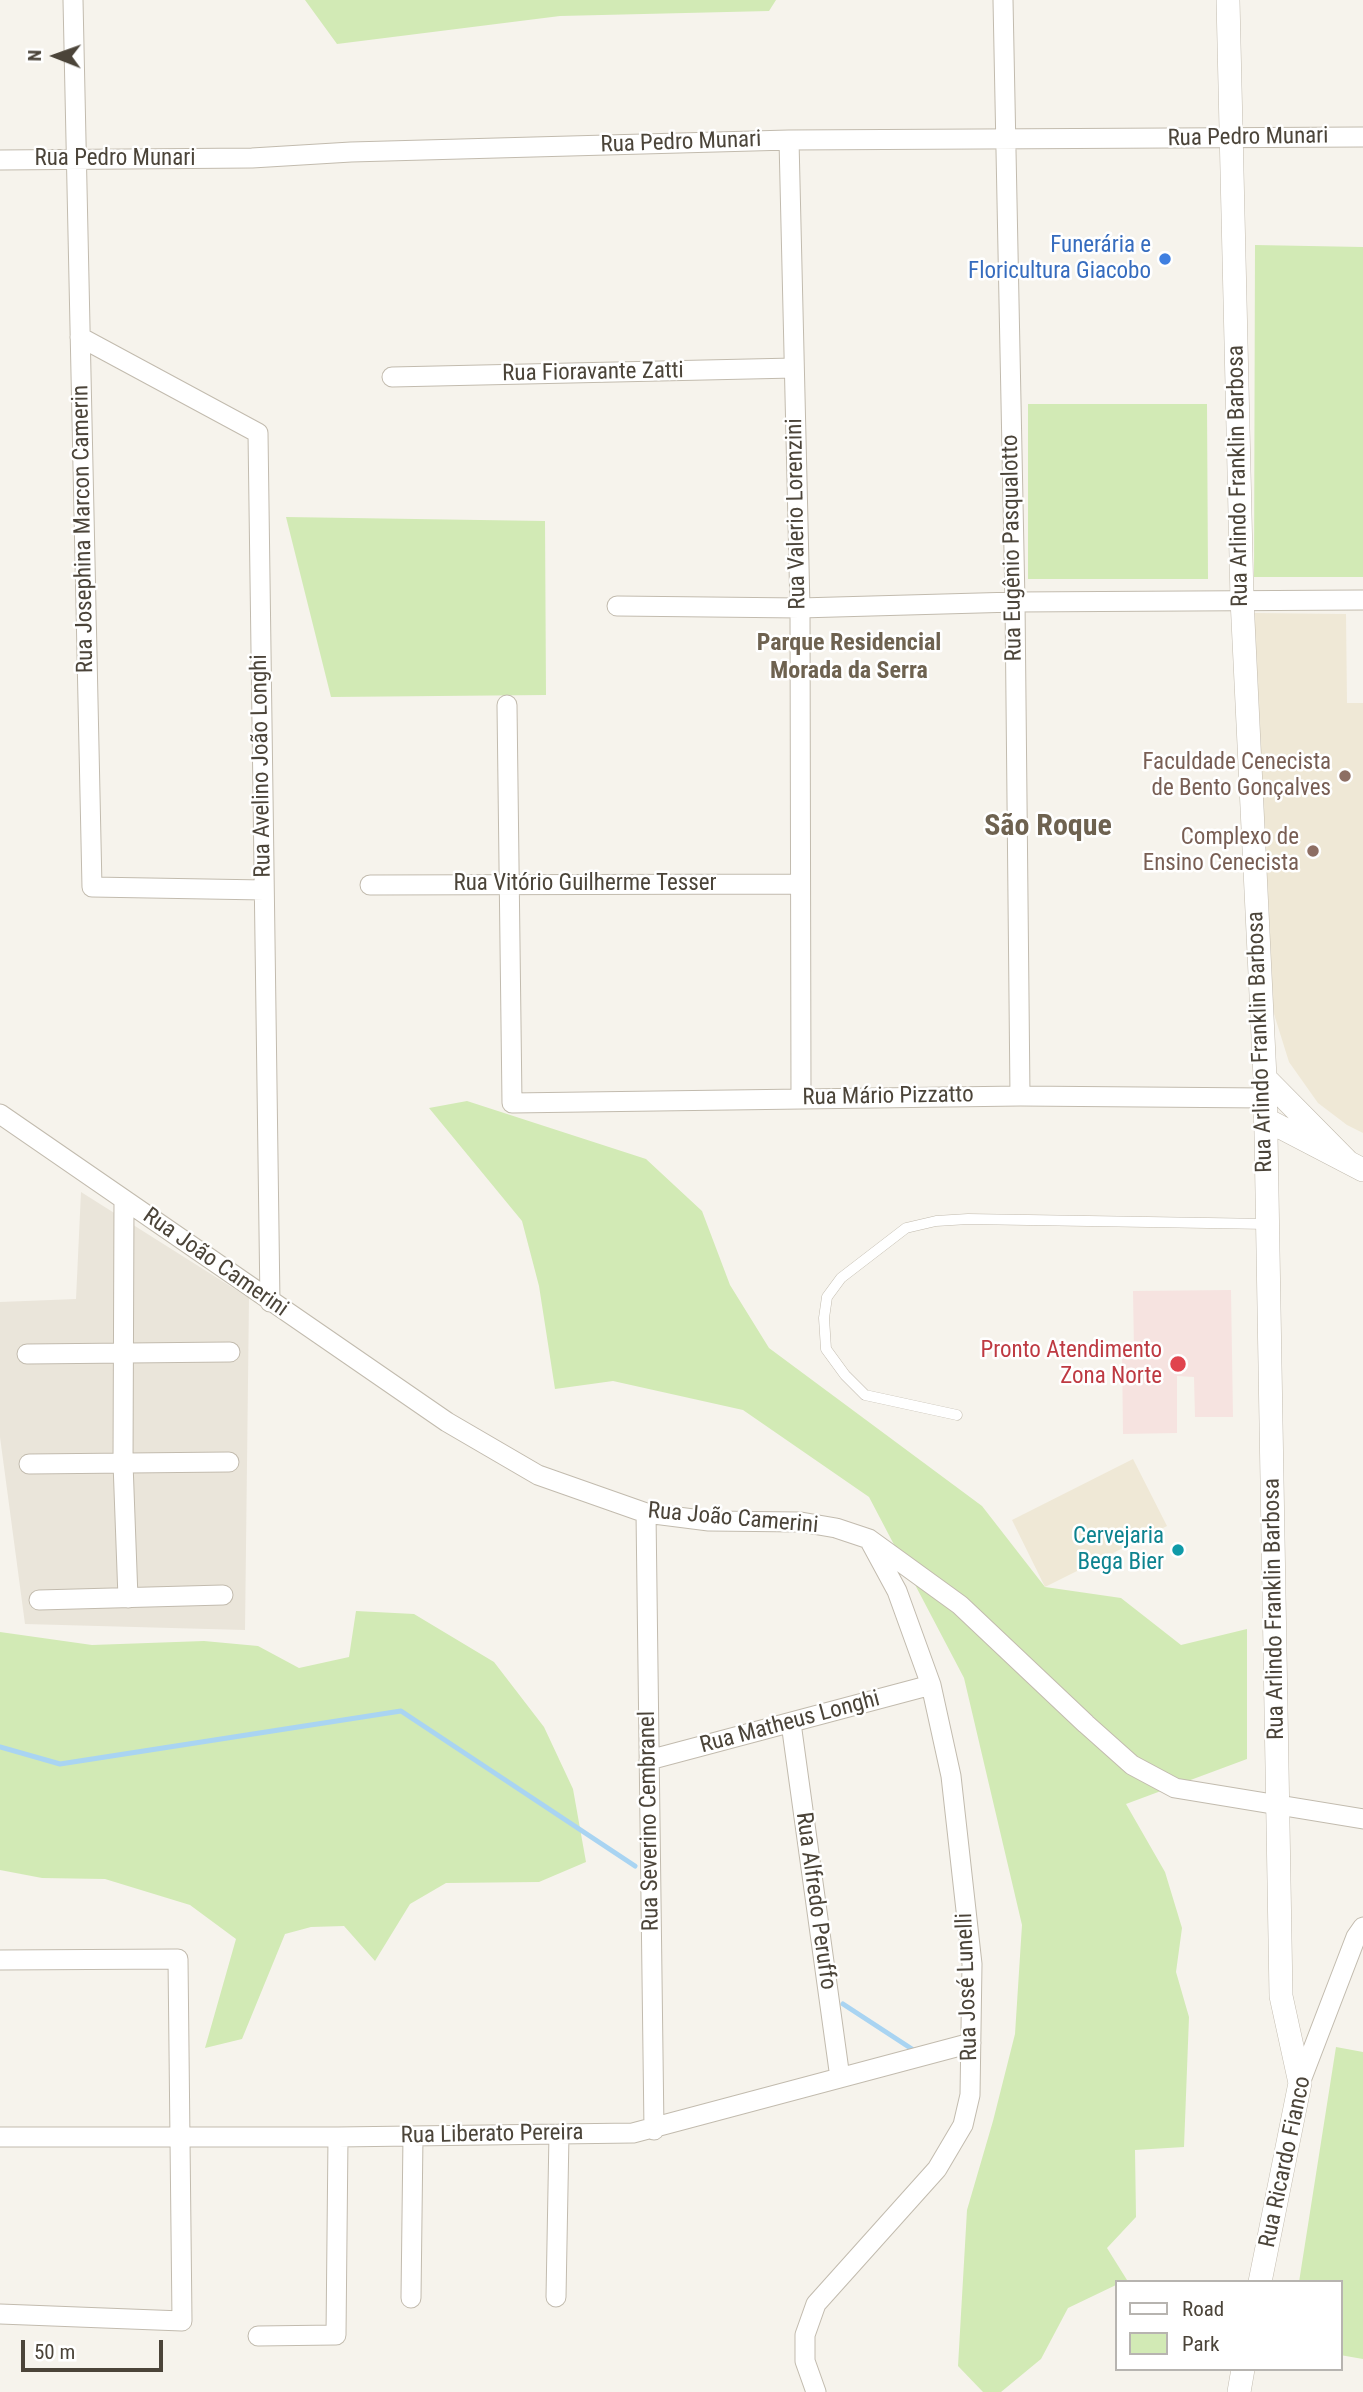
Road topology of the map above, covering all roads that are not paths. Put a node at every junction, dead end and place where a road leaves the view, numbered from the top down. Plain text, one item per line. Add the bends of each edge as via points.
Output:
1 (73, 0) edge
2 (1003, 0) edge
3 (1228, 0) edge
4 (1363, 137) edge
5 (1232, 138) junction
6 (789, 140) junction
7 (1005, 140) junction
8 (0, 160) edge
9 (76, 160) junction
10 (80, 337) junction
11 (794, 368) junction
12 (392, 377) dead end
13 (1242, 599) junction
14 (1363, 600) edge
15 (1015, 601) junction
16 (617, 606) dead end
17 (800, 608) junction
18 (507, 705) dead end
19 (508, 884) junction
20 (800, 884) junction
21 (370, 885) dead end
22 (264, 890) junction
23 (1020, 1096) junction
24 (801, 1098) junction
25 (1265, 1098) junction
26 (0, 1114) edge
27 (1356, 1166) edge
28 (124, 1200) junction
29 (1268, 1224) junction
30 (270, 1301) junction
31 (123, 1352) junction
32 (230, 1352) dead end
33 (27, 1354) dead end
34 (957, 1415) dead end
35 (229, 1462) dead end
36 (123, 1463) junction
37 (29, 1464) dead end
38 (646, 1513) junction
39 (869, 1539) junction
40 (223, 1595) dead end
41 (128, 1598) junction
42 (39, 1600) dead end
43 (931, 1685) junction
44 (791, 1723) junction
45 (649, 1760) junction
46 (1278, 1804) junction
47 (1363, 1819) edge
48 (1363, 1927) edge
49 (0, 1960) edge
50 (971, 2043) junction
51 (840, 2078) junction
52 (1300, 2083) junction
53 (654, 2130) junction
54 (559, 2134) junction
55 (179, 2135) junction
56 (413, 2136) junction
57 (0, 2137) edge
58 (338, 2137) junction
59 (1261, 2280) edge
60 (556, 2297) dead end
61 (411, 2298) dead end
62 (0, 2314) edge
63 (258, 2336) dead end
64 (1243, 2371) edge
65 (816, 2392) edge
66 (1239, 2392) edge

1 - 9 street, Rua Josephina Marcon Camerin
2 - 7 street, Rua Eugênio Pasqualotto
3 - 5 street, Rua Arlindo Franklin Barbosa
4 - 5 street, Rua Pedro Munari
5 - 7 street, Rua Pedro Munari
5 - 13 street, Rua Arlindo Franklin Barbosa
6 - 7 street, Rua Pedro Munari
6 - 9 street, Rua Pedro Munari
6 - 11 street, Rua Valerio Lorenzini
7 - 15 street, Rua Eugênio Pasqualotto
8 - 9 street, Rua Pedro Munari
9 - 10 street, Rua Josephina Marcon Camerin
10 - 22 street, Rua Avelino João Longhi via 258,433
10 - 22 street, Rua Josephina Marcon Camerin via 92,887
11 - 12 street, Rua Fioravante Zatti
11 - 17 street, Rua Valerio Lorenzini
13 - 14 street
13 - 15 street
13 - 25 street, Rua Arlindo Franklin Barbosa
15 - 17 street
15 - 23 street, Rua Eugênio Pasqualotto
16 - 17 street
17 - 20 street, Rua Valerio Lorenzini
18 - 19 street
19 - 20 street, Rua Vitório Guilherme Tesser
19 - 21 street, Rua Vitório Guilherme Tesser
19 - 24 street, Rua Mário Pizzatto via 512,1103
20 - 24 street, Rua Valerio Lorenzini
22 - 30 street, Rua Avelino João Longhi
23 - 24 street, Rua Mário Pizzatto
23 - 25 street, Rua Mário Pizzatto
25 - 27 street
25 - 27 street
25 - 29 street, Rua Arlindo Franklin Barbosa
26 - 28 street, Rua João Camerini
28 - 30 street, Rua João Camerini
28 - 31 street
29 - 34 lane via 968,1219 906,1228 841,1278 827,1297 826,1349 865,1395
29 - 46 street, Rua Arlindo Franklin Barbosa
30 - 38 street, Rua João Camerini via 447,1422 538,1475
31 - 32 street
31 - 33 street
31 - 36 street
35 - 36 street
36 - 37 street
36 - 41 street
38 - 39 street, Rua João Camerini via 709,1521 801,1522
38 - 45 street, Rua Severino Cembranel
39 - 43 street, Rua José Lunelli via 897,1591
39 - 46 street, Rua João Camerini via 960,1605 1132,1765 1175,1788
40 - 41 street
41 - 42 street
43 - 44 street, Rua Matheus Longhi
43 - 50 street, Rua José Lunelli via 951,1776 965,1897 972,1964
44 - 45 street, Rua Matheus Longhi
44 - 51 street, Rua Alfredo Peruffo
45 - 53 street, Rua Severino Cembranel
46 - 47 street, Rua João Camerini
46 - 52 street, Rua Arlindo Franklin Barbosa via 1281,1996
48 - 52 street, Rua Ricardo Fianco
49 - 55 street via 178,1959
50 - 51 street, Rua Liberato Pereira
50 - 65 street, Rua José Lunelli via 970,2095 963,2125 937,2169 816,2304 805,2335 805,2361
51 - 53 street, Rua Liberato Pereira
52 - 59 street, Rua Ricardo Fianco
53 - 54 street, Rua Liberato Pereira
54 - 56 street, Rua Liberato Pereira
54 - 60 street
55 - 57 street, Rua Liberato Pereira
55 - 58 street, Rua Liberato Pereira
55 - 62 street via 181,2321
56 - 58 street, Rua Liberato Pereira
56 - 61 street
58 - 63 street via 336,2335
64 - 66 street

